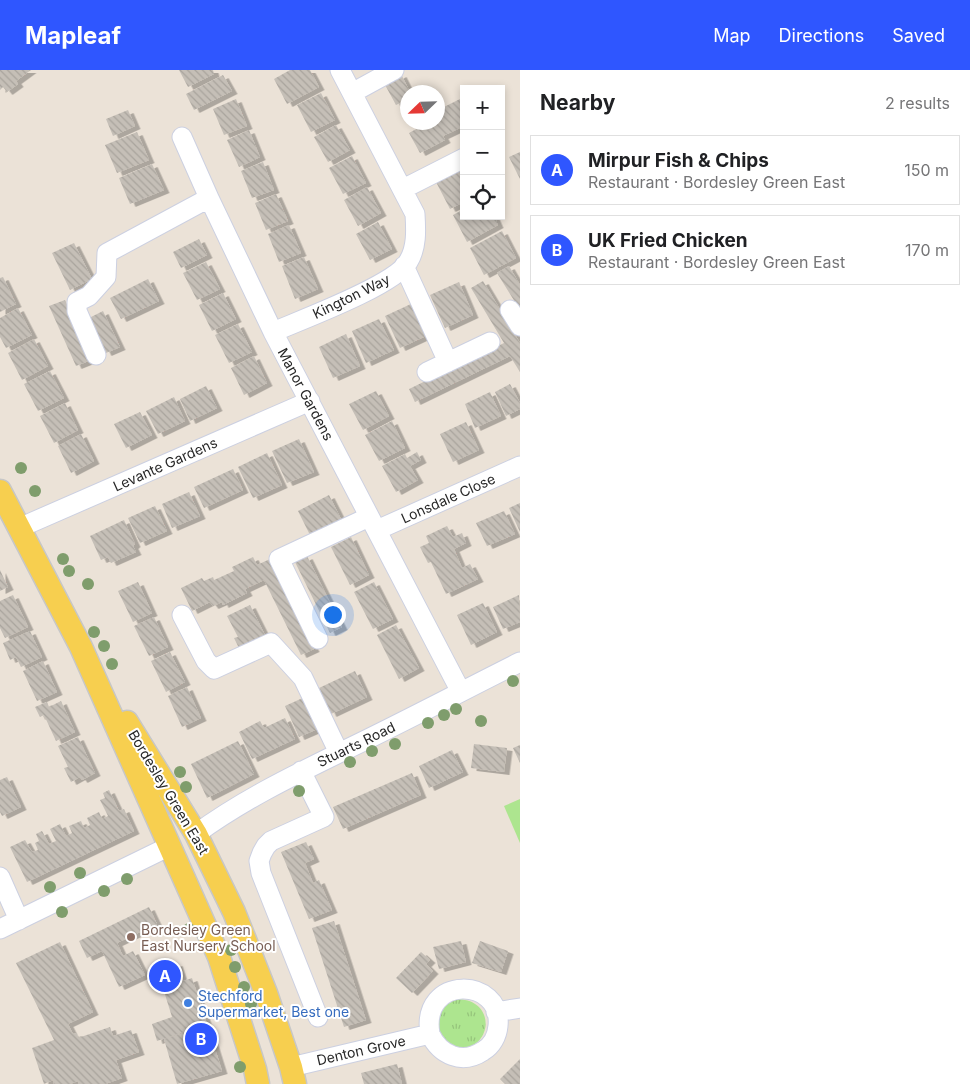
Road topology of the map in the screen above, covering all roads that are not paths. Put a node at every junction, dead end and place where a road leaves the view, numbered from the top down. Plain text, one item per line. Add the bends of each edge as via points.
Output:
1 (340, 70) edge
2 (394, 70) edge
3 (352, 93) junction
4 (182, 137) dead end
5 (460, 160) edge
6 (403, 189) junction
7 (210, 198) junction
8 (404, 266) junction
9 (510, 310) dead end
10 (520, 326) edge
11 (274, 332) junction
12 (490, 342) dead end
13 (96, 355) dead end
14 (448, 362) junction
15 (426, 372) dead end
16 (310, 401) junction
17 (520, 466) edge
18 (0, 491) edge
19 (373, 523) junction
20 (19, 528) junction
21 (182, 615) dead end
22 (318, 639) dead end
23 (81, 647) junction
24 (520, 662) edge
25 (462, 692) junction
26 (339, 753) junction
27 (301, 771) junction
28 (196, 834) junction
29 (170, 846) junction
30 (0, 877) edge
31 (19, 920) junction
32 (0, 929) edge
33 (520, 1008) edge
34 (496, 1012) junction
35 (318, 1017) dead end
36 (430, 1034) junction
37 (293, 1076) edge
38 (258, 1084) edge

1 - 3 street, Kington Way
2 - 3 street
3 - 6 street, Kington Way
4 - 7 street, Manor Gardens
5 - 6 street
6 - 8 street, Kington Way via 415,214 416,239
7 - 11 street, Manor Gardens
7 - 13 street via 107,253 106,277 89,296 77,302 77,311
8 - 11 street, Kington Way via 389,279 361,294
8 - 14 street
9 - 10 street
11 - 16 street, Manor Gardens
12 - 14 street
14 - 15 street
16 - 19 street, Manor Gardens
16 - 20 street, Levante Gardens
17 - 19 street, Lonsdale Close
18 - 20 main road, Bordesley Green East
19 - 22 street, Lonsdale Close via 279,559
19 - 25 street, Manor Gardens
20 - 23 main road, Bordesley Green East
21 - 26 street via 206,661 214,669 271,644 303,678
23 - 28 main road, Bordesley Green East
23 - 29 main road, Bordesley Green East
24 - 25 street, Stuarts Road
25 - 26 street, Stuarts Road
26 - 27 street, Stuarts Road
27 - 28 street, Stuarts Road via 229,811
27 - 35 street via 324,817 271,841 260,861 274,909
28 - 37 main road, Bordesley Green East via 234,912 266,993
29 - 31 street
29 - 38 main road, Bordesley Green East via 219,957
30 - 31 street
31 - 32 street
33 - 34 street
34 - 36 street via 485,996 458,988 440,997 433,1005 429,1014
34 - 36 street via 497,1032 493,1041 469,1058 449,1055 434,1043
36 - 37 street, Denton Grove

